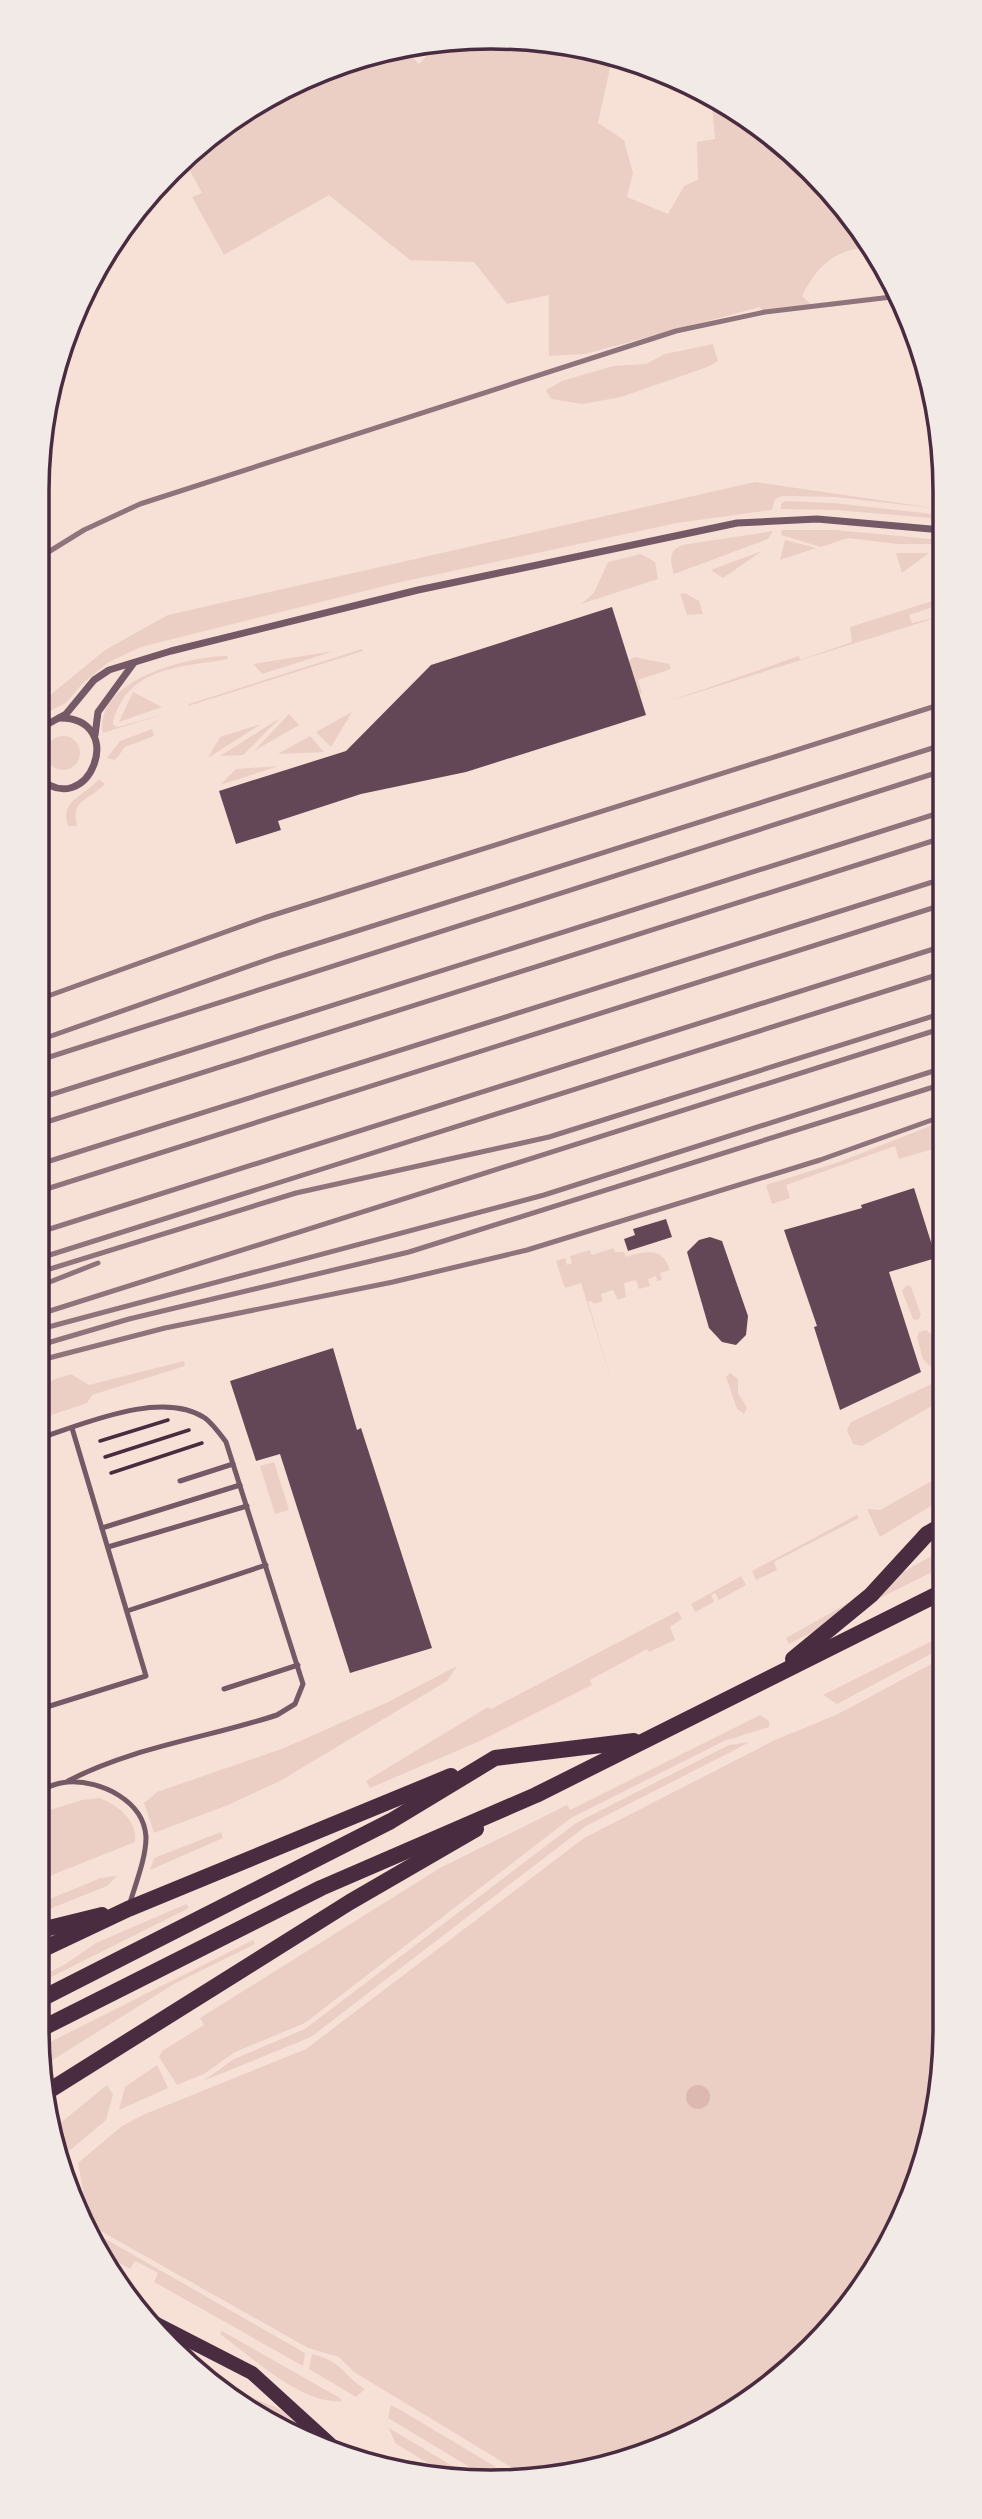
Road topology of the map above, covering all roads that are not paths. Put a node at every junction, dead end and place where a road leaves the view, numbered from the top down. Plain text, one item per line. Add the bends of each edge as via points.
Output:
1 (933, 529) edge
2 (132, 664) junction
3 (55, 719) junction
4 (49, 723) edge
5 (95, 740) junction
6 (49, 783) edge
7 (72, 1428) junction
8 (49, 1435) edge
9 (233, 1464) junction
10 (180, 1481) dead end
11 (240, 1485) junction
12 (247, 1506) junction
13 (102, 1528) junction
14 (933, 1531) edge
15 (108, 1547) junction
16 (266, 1565) junction
17 (933, 1596) edge
18 (127, 1611) junction
19 (298, 1665) junction
20 (770, 1678) junction
21 (224, 1689) dead end
22 (49, 1706) edge
23 (647, 1740) junction
24 (495, 1758) junction
25 (68, 1782) junction
26 (49, 1788) edge
27 (536, 1795) junction
28 (128, 1909) junction
29 (49, 1928) edge
30 (49, 1946) edge
31 (49, 1996) edge
32 (49, 2025) edge
33 (53, 2089) edge
34 (169, 2330) edge
35 (320, 2435) edge

1 - 2 street via 817,519 723,526 373,600
2 - 3 street via 102,674 66,714
2 - 5 street via 98,712
3 - 4 street
3 - 5 street via 79,722
5 - 6 street via 96,763 82,782 59,788
7 - 8 lane
7 - 9 lane via 140,1409 181,1409 204,1418 217,1430
7 - 13 lane
9 - 10 lane
9 - 11 lane
11 - 12 lane
11 - 13 lane
12 - 15 lane
12 - 16 lane
13 - 15 lane
14 - 20 main road via 872,1595
15 - 18 lane
16 - 18 lane
16 - 19 lane
17 - 20 main road
18 - 22 lane via 146,1676
19 - 21 lane
19 - 25 lane via 302,1692 288,1711 109,1762
20 - 23 main road
23 - 24 main road
23 - 27 main road
24 - 28 main road
24 - 31 main road via 391,1821
25 - 26 lane
25 - 28 lane via 102,1787 122,1797 140,1816 145,1850
27 - 32 main road via 321,1888
27 - 33 main road via 350,1902
28 - 29 main road
28 - 30 main road
34 - 35 main road via 252,2373

